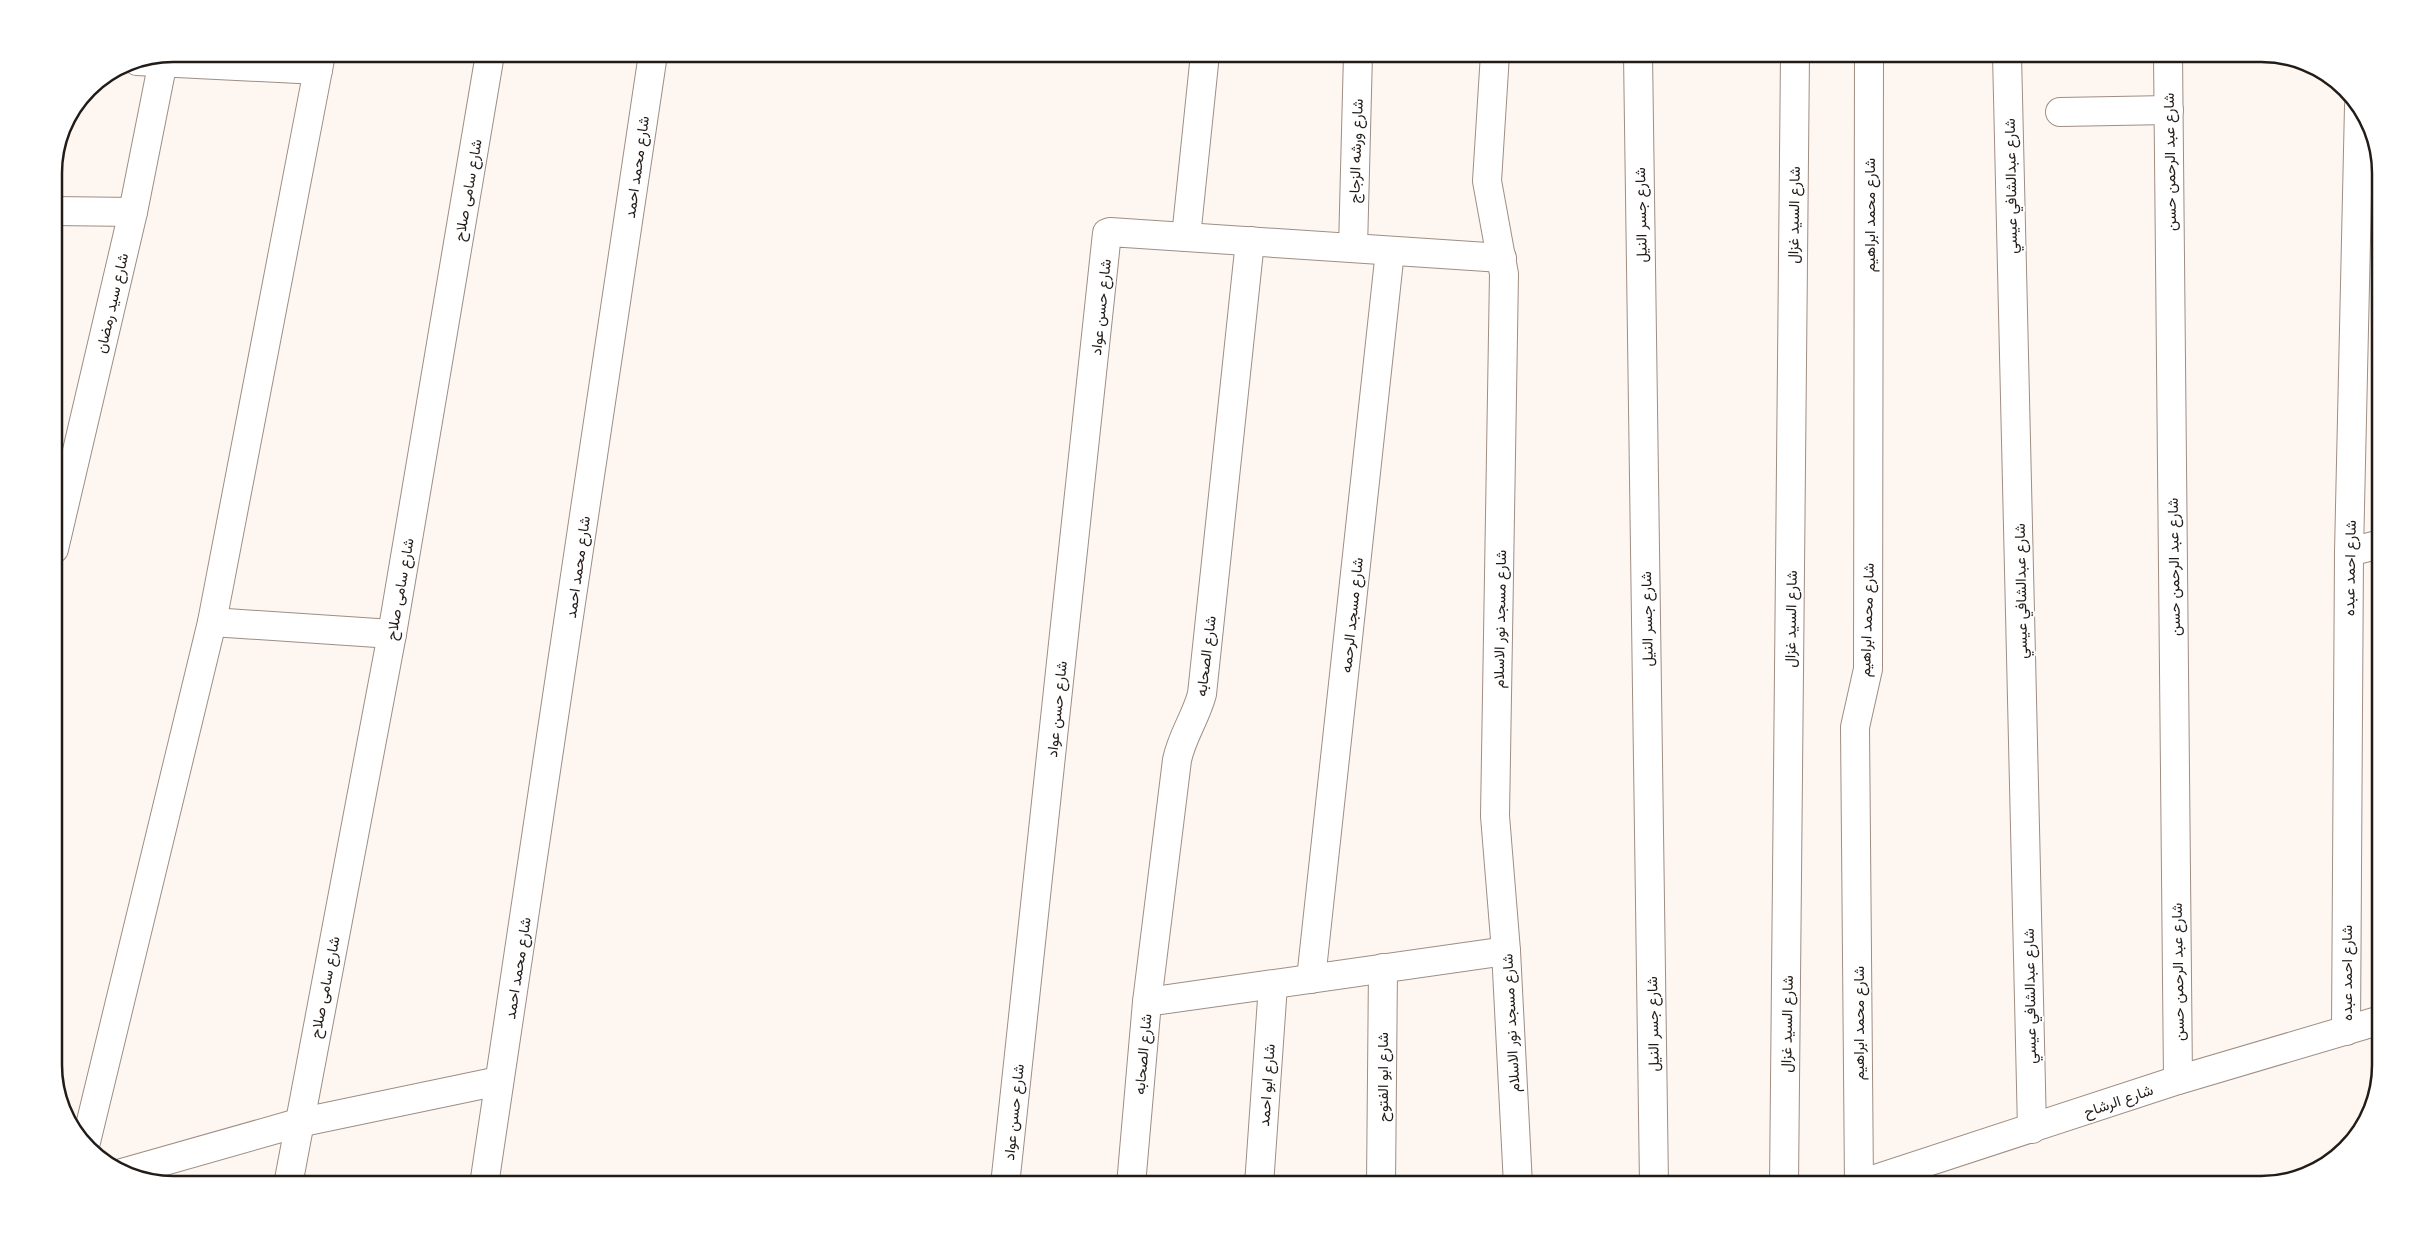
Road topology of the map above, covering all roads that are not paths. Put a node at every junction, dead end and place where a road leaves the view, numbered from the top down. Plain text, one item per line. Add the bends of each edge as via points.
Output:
1 (319, 62) edge
2 (489, 62) edge
3 (652, 62) edge
4 (1203, 62) edge
5 (1358, 62) edge
6 (1494, 62) edge
7 (1638, 62) edge
8 (1795, 62) edge
9 (1869, 62) edge
10 (2007, 62) edge
11 (2168, 62) edge
12 (154, 64) edge
13 (2169, 110) junction
14 (2060, 112) dead end
15 (2360, 122) edge
16 (63, 211) edge
17 (133, 212) junction
18 (1186, 237) junction
19 (1250, 241) junction
20 (1353, 248) junction
21 (1390, 251) junction
22 (1502, 258) junction
23 (63, 487) edge
24 (2372, 546) edge
25 (2349, 552) junction
26 (212, 622) junction
27 (392, 634) junction
28 (1506, 951) junction
29 (1383, 968) junction
30 (1311, 979) junction
31 (1272, 985) junction
32 (1147, 1002) junction
33 (2372, 1023) edge
34 (2346, 1031) junction
35 (2178, 1080) junction
36 (499, 1081) junction
37 (298, 1123) junction
38 (2032, 1129) junction
39 (88, 1136) edge
40 (135, 1169) edge
41 (289, 1176) edge
42 (485, 1176) edge
43 (1006, 1176) edge
44 (1132, 1176) edge
45 (1260, 1176) edge
46 (1381, 1176) edge
47 (1518, 1176) edge
48 (1654, 1176) edge
49 (1784, 1176) edge
50 (1858, 1176) edge
51 (1886, 1176) edge

1 - 26 street
2 - 27 street, شارع سامى صلاح
3 - 36 street, شارع محمد احمد
4 - 18 street
5 - 20 street, شارع ورشه الزجاج
6 - 22 street, شارع مسجد نور الاسلام via 1487,181
7 - 48 street, شارع جسر النيل
8 - 49 street, شارع السيد غزال
9 - 50 street, شارع محمد ابراهيم via 1868,669 1856,727
10 - 38 street, شارع عبدالشافي عيسي
11 - 13 street, شارع عبد الرحمن حسن
12 - 17 street, شارع سيد رمضان
13 - 14 street
13 - 35 street, شارع عبد الرحمن حسن
15 - 25 street, شارع احمد عبده
16 - 17 street
17 - 23 street, شارع سيد رمضان
18 - 19 street
18 - 43 street, شارع حسن عواد via 1107,234
19 - 20 street
19 - 32 street, شارع الصحابه via 1202,694 1197,712 1181,742 1177,760
20 - 21 street
21 - 22 street
21 - 30 street, شارع مسجد الرحمه
22 - 28 street, شارع مسجد نور الاسلام via 1495,816
24 - 25 street
25 - 34 street, شارع احمد عبده
26 - 27 street
26 - 39 street
27 - 37 street, شارع سامى صلاح
28 - 29 street
28 - 47 street, شارع مسجد نور الاسلام
29 - 30 street
29 - 46 street, شارع ابو الفتوح
30 - 31 street
31 - 32 street
31 - 45 street, شارع ابو احمد
32 - 44 street, شارع الصحابه
33 - 34 street, شارع الرشاح
34 - 35 street, شارع الرشاح
35 - 38 street, شارع الرشاح
36 - 37 street
36 - 42 street, شارع محمد احمد
37 - 40 street
37 - 41 street, شارع سامى صلاح
38 - 51 street, شارع الرشاح

